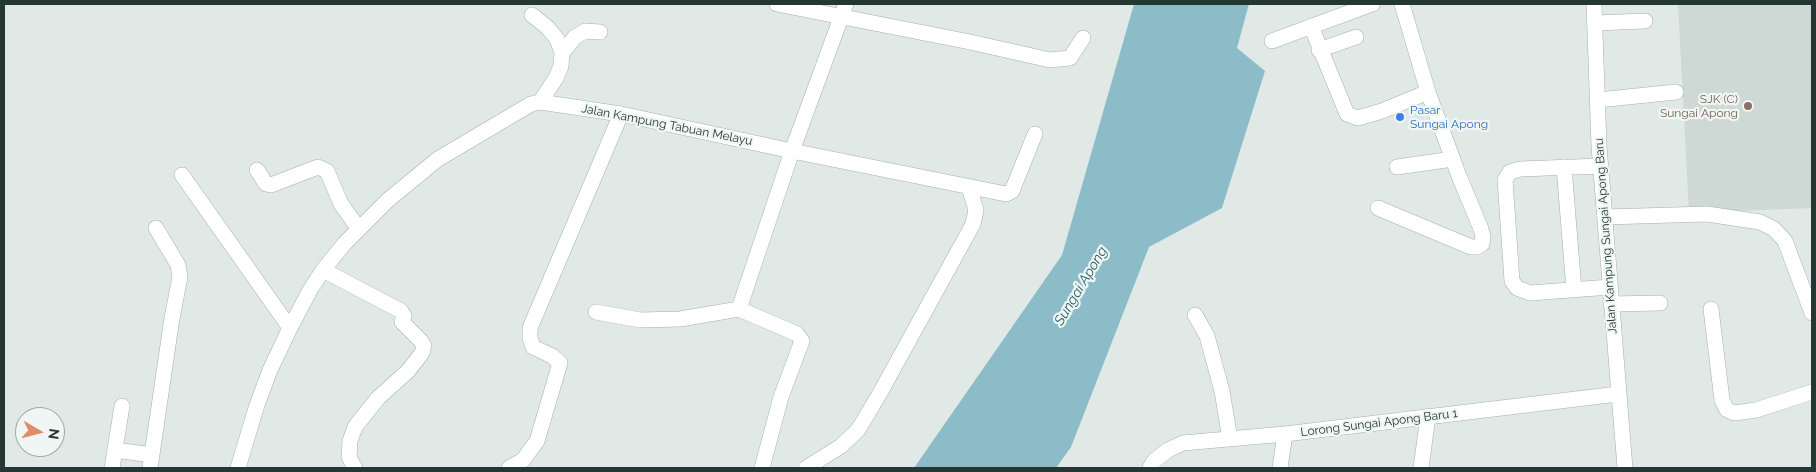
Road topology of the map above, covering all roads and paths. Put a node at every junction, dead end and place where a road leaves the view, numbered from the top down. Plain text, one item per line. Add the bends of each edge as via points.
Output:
1 (777, 4) edge
2 (1372, 4) edge
3 (1402, 4) edge
4 (1594, 4) edge
5 (795, 6) edge
6 (844, 11) edge
7 (532, 15) dead end
8 (1645, 22) dead end
9 (1595, 23) junction
10 (1311, 26) junction
11 (600, 32) dead end
12 (1356, 37) dead end
13 (1083, 38) dead end
14 (1272, 41) dead end
15 (1320, 50) junction
16 (562, 53) junction
17 (1428, 92) junction
18 (1676, 92) dead end
19 (1598, 100) junction
20 (540, 102) junction
21 (621, 114) junction
22 (1035, 134) dead end
23 (792, 151) junction
24 (1453, 159) junction
25 (1601, 166) junction
26 (1398, 167) dead end
27 (1564, 167) junction
28 (256, 170) dead end
29 (182, 176) dead end
30 (969, 187) junction
31 (1378, 208) dead end
32 (1605, 217) junction
33 (156, 228) dead end
34 (359, 228) junction
35 (323, 270) junction
36 (1610, 287) junction
37 (1574, 290) junction
38 (1660, 303) dead end
39 (1611, 304) junction
40 (739, 309) junction
41 (1711, 309) dead end
42 (596, 312) dead end
43 (1812, 313) edge
44 (1195, 315) dead end
45 (290, 328) junction
46 (1812, 392) edge
47 (1618, 394) junction
48 (122, 406) dead end
49 (1428, 416) junction
50 (1285, 434) junction
51 (1230, 439) junction
52 (115, 450) junction
53 (151, 462) edge
54 (112, 468) edge
55 (238, 468) edge
56 (355, 468) edge
57 (509, 468) edge
58 (762, 468) edge
59 (806, 468) edge
60 (1150, 468) edge
61 (1280, 468) edge
62 (1421, 468) edge
63 (1625, 468) edge

1 - 5 street
2 - 10 street
3 - 17 street
4 - 9 street, Jalan Kampung Sungai Apong Baru
5 - 6 street
6 - 13 street via 1050,60 1070,58
6 - 23 street
7 - 16 street via 557,39
8 - 9 street
9 - 19 street, Jalan Kampung Sungai Apong Baru
10 - 14 street
10 - 15 street
11 - 16 street via 585,31 575,37
12 - 15 street
15 - 17 street via 1346,114 1358,118
16 - 20 street via 561,66
17 - 24 street
18 - 19 street
19 - 25 street, Jalan Kampung Sungai Apong Baru
20 - 21 street, Jalan Kampung Tabuan Melayu
20 - 34 street, Jalan Kampung Tabuan Melayu via 515,112 438,159
21 - 23 street, Jalan Kampung Tabuan Melayu
21 - 57 street via 530,328 534,347 560,364 537,441 523,460
22 - 30 street, Jalan Kampung Tabuan Melayu via 1009,193
23 - 30 street, Jalan Kampung Tabuan Melayu
23 - 40 street
24 - 26 street
24 - 31 street via 1484,237 1478,247
25 - 27 street
25 - 32 street, Jalan Kampung Sungai Apong Baru
27 - 37 street
27 - 37 street via 1520,169 1510,172 1505,180 1512,281 1517,288 1530,293
28 - 34 street via 266,184 271,185 318,167 327,171 341,204
29 - 45 street
30 - 59 street via 976,210 973,224 880,393 858,430
32 - 36 street, Jalan Kampung Sungai Apong Baru
32 - 43 street via 1707,214 1760,222 1774,229 1785,241
33 - 53 street via 178,265 180,277
34 - 35 street, Jalan Kampung Tabuan Melayu
35 - 45 street, Jalan Kampung Tabuan Melayu
35 - 56 street via 401,310 402,322 424,346 408,371 378,398 355,427 350,441 350,457
36 - 37 street
36 - 39 street, Jalan Kampung Sungai Apong Baru
38 - 39 street
39 - 47 street, Jalan Kampung Sungai Apong Baru
40 - 42 street via 680,319 640,320
40 - 58 street via 797,334 802,341 781,397
41 - 46 street via 1720,393 1727,410 1735,413 1756,410
44 - 51 street via 1207,336 1222,391
45 - 55 street, Jalan Kampung Tabuan Melayu via 270,370
47 - 49 street, Lorong Sungai Apong Baru 1
47 - 63 street, Jalan Kampung Sungai Apong Baru
48 - 52 street
49 - 50 street, Lorong Sungai Apong Baru 1
49 - 62 street
50 - 51 street, Lorong Sungai Apong Baru 1
50 - 61 street
51 - 60 street, Lorong Sungai Apong Baru 1 via 1183,443 1168,450
52 - 53 street
52 - 54 street

